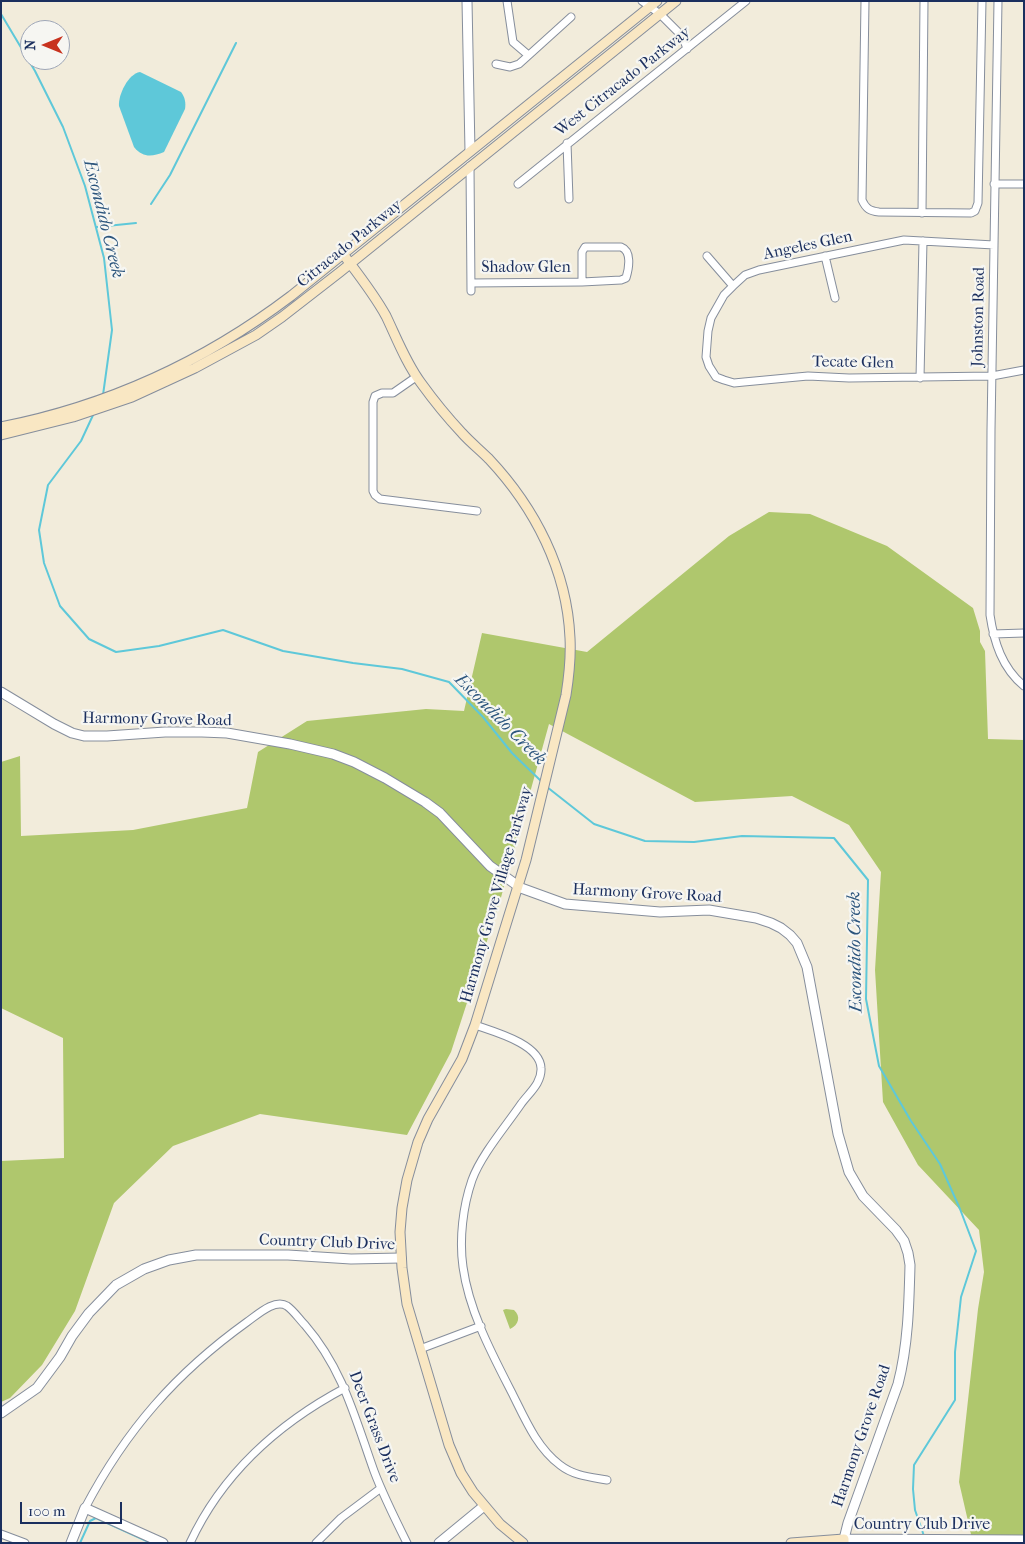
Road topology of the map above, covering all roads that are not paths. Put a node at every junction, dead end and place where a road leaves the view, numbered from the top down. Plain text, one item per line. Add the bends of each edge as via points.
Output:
1 (467, 1) edge
2 (507, 1) edge
3 (676, 1) edge
4 (746, 1) edge
5 (865, 1) edge
6 (924, 1) edge
7 (982, 1) edge
8 (998, 1) edge
9 (649, 3) edge
10 (660, 14) junction
11 (571, 17) dead end
12 (687, 49) junction
13 (527, 54) junction
14 (496, 64) dead end
15 (491, 134) junction
16 (568, 143) junction
17 (470, 151) junction
18 (470, 166) junction
19 (518, 184) dead end
20 (994, 184) junction
21 (1024, 184) edge
22 (569, 199) dead end
23 (922, 213) junction
24 (923, 241) junction
25 (994, 245) junction
26 (343, 254) junction
27 (707, 256) dead end
28 (826, 256) junction
29 (350, 264) junction
30 (471, 282) junction
31 (582, 282) junction
32 (733, 286) junction
33 (471, 291) dead end
34 (835, 298) dead end
35 (1024, 370) edge
36 (992, 376) junction
37 (416, 377) junction
38 (716, 377) joint
39 (920, 378) junction
40 (163, 379) junction
41 (73, 413) junction
42 (1, 427) edge
43 (1, 435) edge
44 (477, 511) dead end
45 (1024, 633) edge
46 (993, 634) junction
47 (1024, 686) edge
48 (1, 692) edge
49 (518, 885) junction
50 (475, 1025) junction
51 (401, 1258) junction
52 (481, 1326) junction
53 (420, 1349) junction
54 (345, 1388) junction
55 (1, 1413) edge
56 (607, 1480) dead end
57 (381, 1488) junction
58 (484, 1506) junction
59 (85, 1508) junction
60 (1, 1534) edge
61 (1024, 1540) edge
62 (844, 1541) edge
63 (25, 1543) edge
64 (71, 1543) edge
65 (163, 1543) edge
66 (190, 1543) edge
67 (316, 1543) edge
68 (407, 1543) edge
69 (439, 1543) edge
70 (523, 1543) edge
71 (790, 1543) edge

1 - 17 street
2 - 13 street via 512,42
3 - 10 main road, Citracado Parkway
4 - 12 street, West Citracado Parkway
5 - 23 street via 862,200 872,212
6 - 23 street
7 - 23 street via 976,211 970,214
8 - 20 street, Johnston Road
9 - 10 street
9 - 15 main road, Citracado Parkway
10 - 12 street via 683,37
10 - 18 main road, Citracado Parkway
11 - 13 street
12 - 16 street, West Citracado Parkway
13 - 14 street via 515,66
15 - 17 main road, Citracado Parkway
15 - 18 main road via 489,142 471,157
16 - 19 street, West Citracado Parkway
16 - 22 street
17 - 26 main road, Citracado Parkway
18 - 29 main road, Citracado Parkway
18 - 30 street
20 - 21 street
20 - 25 street, Johnston Road
24 - 25 street, Angeles Glen
24 - 28 street, Angeles Glen via 904,240
24 - 39 street
25 - 36 street, Johnston Road
26 - 29 main road, Harmony Grove Village Parkway
26 - 40 main road, Citracado Parkway via 240,332
27 - 32 street
28 - 32 street, Angeles Glen via 759,270 745,275
28 - 34 street
29 - 37 main road, Harmony Grove Village Parkway via 376,299
29 - 40 main road, Citracado Parkway via 256,334 204,363
30 - 31 street, Shadow Glen
30 - 33 street
31 - 31 street, Shadow Glen via 626,278 628,254 625,249 585,247 582,252
32 - 38 street, Angeles Glen via 716,307 708,331 706,357
35 - 36 street, Tecate Glen
36 - 39 street, Tecate Glen
36 - 46 street, Johnston Road via 990,615
37 - 44 street via 393,393 375,396 373,491 380,499
37 - 49 main road, Harmony Grove Village Parkway via 435,403 490,460 530,509 548,544 566,605 570,637 566,695
38 - 39 street, Tecate Glen via 734,383 808,376
40 - 41 main road, Citracado Parkway
41 - 42 main road, Citracado Parkway
41 - 43 main road, Citracado Parkway
45 - 46 street
46 - 47 street, Johnston Road via 1009,671
48 - 49 street, Harmony Grove Road via 54,724 84,736 227,733 333,754 385,778 425,802 440,813 490,866
49 - 50 main road, Harmony Grove Village Parkway
49 - 62 street, Harmony Grove Road via 565,904 660,912 709,910 756,918 790,934 803,955 848,1172 862,1196 904,1241 910,1265 902,1370
50 - 51 main road, Harmony Grove Village Parkway via 462,1059 428,1119 414,1156 401,1214
50 - 52 street via 530,1048 541,1067 537,1084 476,1172 467,1200 462,1240 463,1266
51 - 53 main road, Country Club Drive via 407,1304
51 - 55 street, Country Club Drive via 196,1255 144,1269 116,1285 89,1313 37,1388
52 - 53 street
52 - 56 street via 541,1446 559,1465 575,1474
53 - 58 main road, Country Club Drive via 454,1459
54 - 57 street, Deer Grass Drive
54 - 59 street, Deer Grass Drive via 318,1341 288,1307 278,1304 270,1307 219,1343 169,1388 121,1448
54 - 66 street via 303,1413 255,1452 213,1501
57 - 67 street via 341,1518
57 - 68 street, Deer Grass Drive
58 - 69 street
58 - 70 main road, Country Club Drive
59 - 64 street, Deer Grass Drive
59 - 65 street
60 - 63 street
61 - 62 street, Country Club Drive
62 - 71 main road, Country Club Drive

